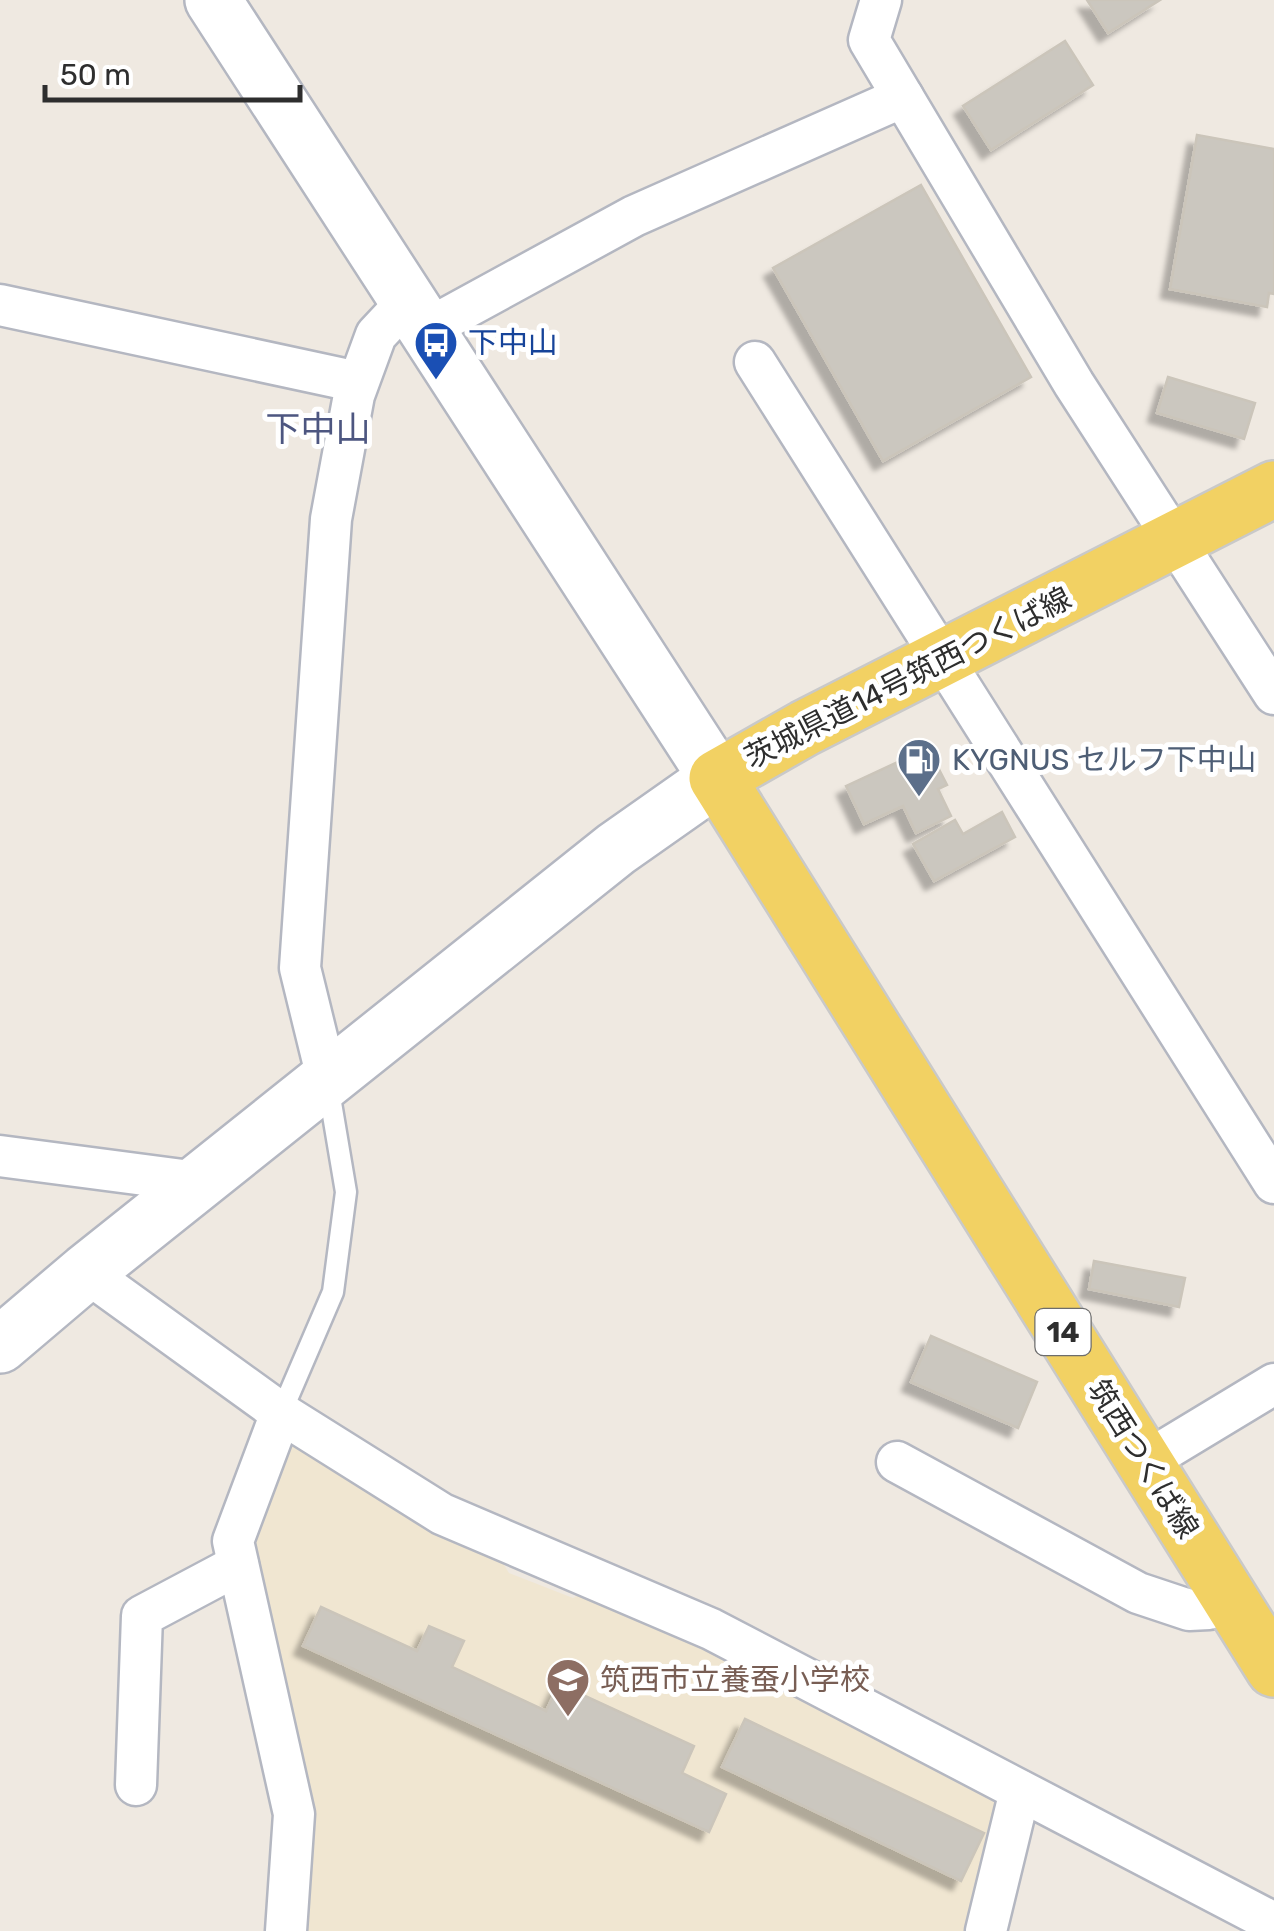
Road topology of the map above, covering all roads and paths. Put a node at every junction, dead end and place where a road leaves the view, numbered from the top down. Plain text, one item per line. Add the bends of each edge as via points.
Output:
1 (213, 0) edge
2 (881, 0) edge
3 (903, 97) junction
4 (0, 304) edge
5 (416, 316) junction
6 (755, 362) dead end
7 (358, 382) junction
8 (1274, 489) edge
9 (1176, 540) junction
10 (942, 659) junction
11 (1274, 694) edge
12 (717, 778) junction
13 (852, 996) joint
14 (328, 1078) junction
15 (0, 1156) edge
16 (198, 1182) junction
17 (1274, 1183) edge
18 (86, 1272) junction
19 (0, 1345) edge
20 (1274, 1384) edge
21 (281, 1413) junction
22 (897, 1462) dead end
23 (1146, 1462) junction
24 (238, 1564) junction
25 (1230, 1597) junction
26 (1274, 1669) edge
27 (136, 1785) dead end
28 (1020, 1791) junction
29 (1274, 1923) edge
30 (286, 1931) edge
31 (986, 1931) edge

1 - 5 street
2 - 3 street via 869,40
3 - 5 street
3 - 9 street
4 - 7 street
5 - 7 street via 376,335
5 - 12 street
6 - 10 street
7 - 14 street via 330,519 300,968
8 - 9 main road, 茨城県道14号筑西つくば線
9 - 10 main road, 茨城県道14号筑西つくば線
9 - 11 street
10 - 12 main road, 茨城県道14号筑西つくば線
10 - 17 street
12 - 13 main road, 茨城県道14号筑西つくば線 / 14
12 - 14 street via 616,848
13 - 23 main road, 筑西つくば線 / 14
14 - 16 street
14 - 21 lane via 346,1192 333,1292
15 - 16 street
16 - 18 street
18 - 19 street
18 - 21 street
20 - 23 street
21 - 24 street via 233,1542
21 - 28 street via 442,1514 711,1629
22 - 25 street via 1138,1593 1189,1610 1210,1609
23 - 25 main road, 筑西つくば線 / 14
24 - 27 street via 142,1616
24 - 30 street via 294,1814
25 - 26 main road, 筑西つくば線 / 14
28 - 29 street
28 - 31 street

